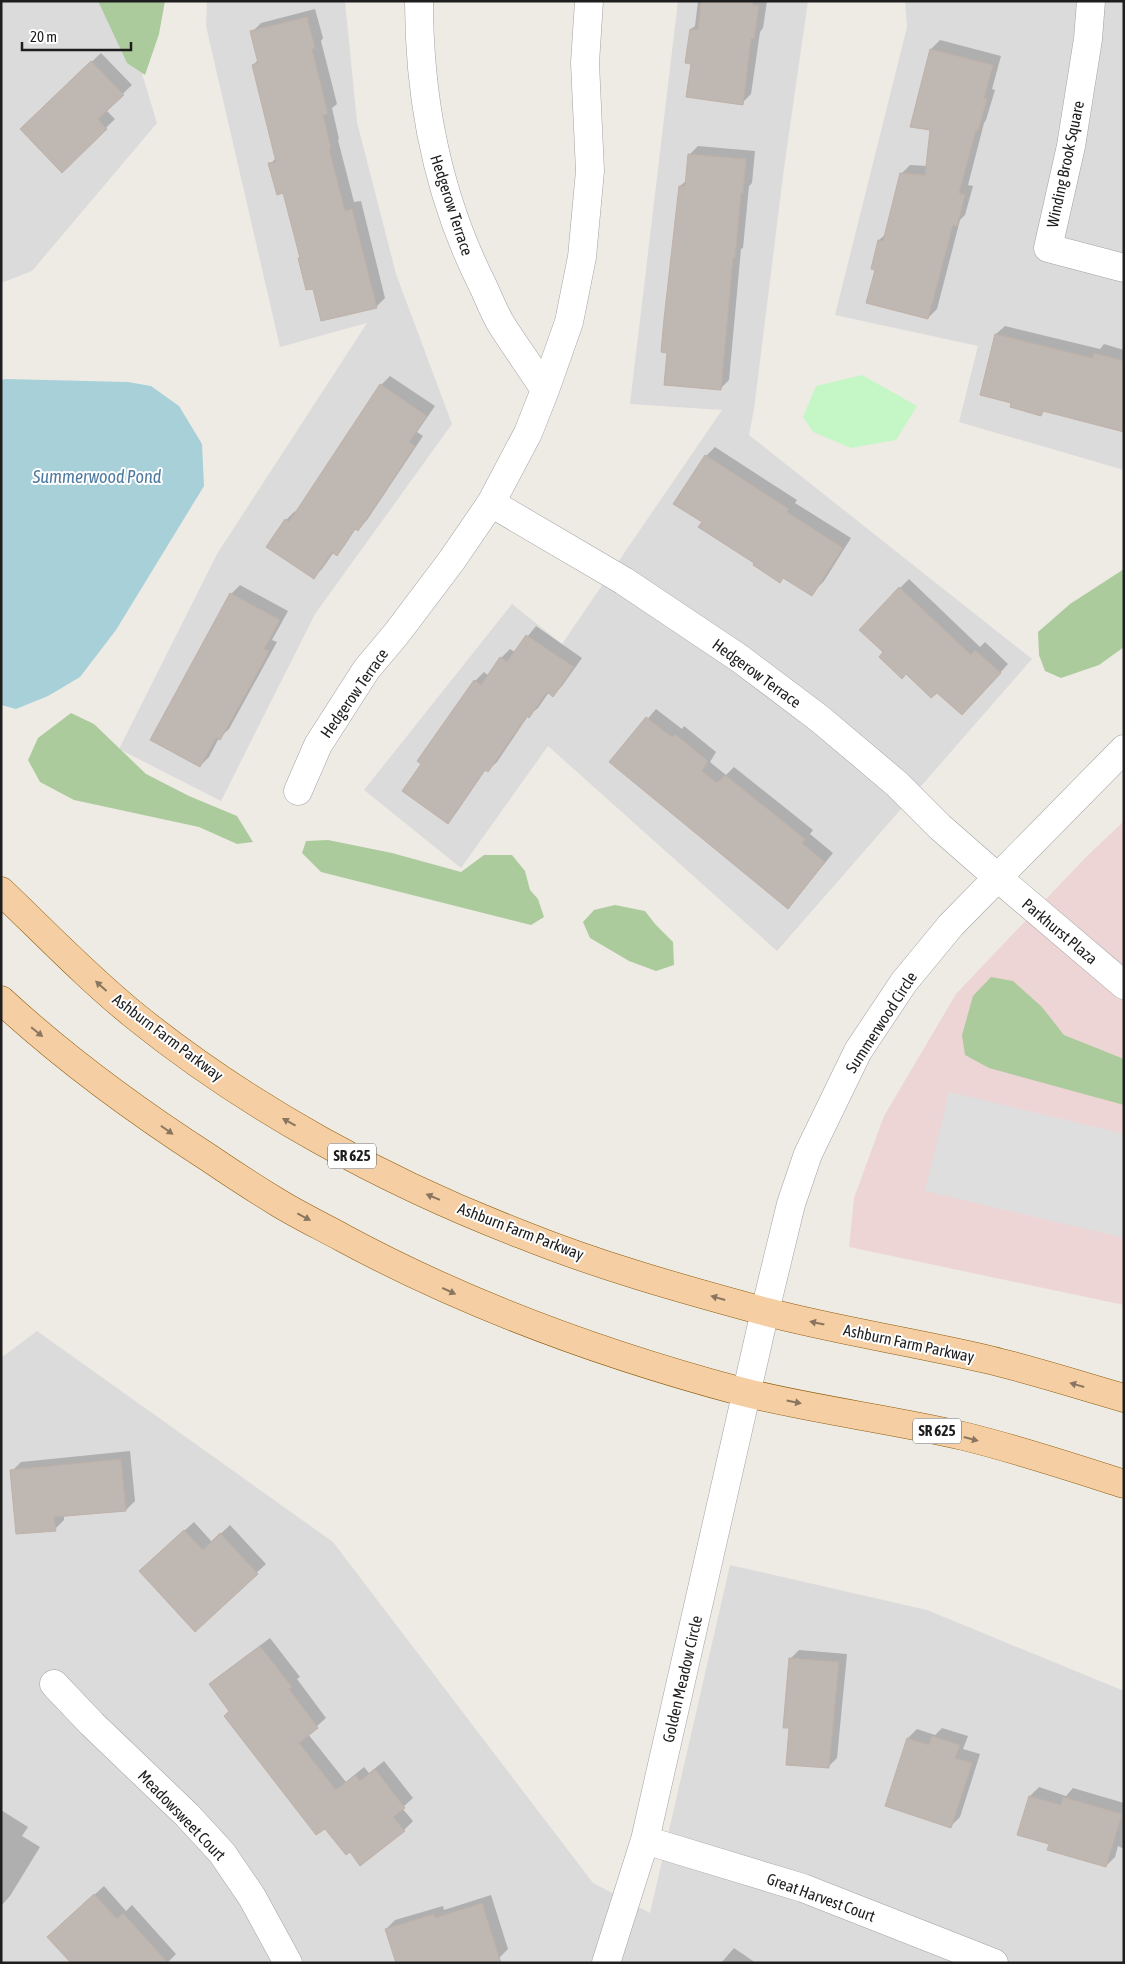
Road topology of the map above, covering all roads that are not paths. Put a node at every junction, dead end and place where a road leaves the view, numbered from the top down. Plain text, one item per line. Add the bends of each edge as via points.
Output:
1 (419, 1) edge
2 (589, 1) edge
3 (1091, 1) edge
4 (1124, 268) edge
5 (545, 390) junction
6 (491, 503) junction
7 (1124, 749) edge
8 (298, 791) dead end
9 (997, 877) junction
10 (1, 891) edge
11 (1124, 985) edge
12 (1, 1000) edge
13 (765, 1311) junction
14 (746, 1393) junction
15 (1124, 1398) edge
16 (1124, 1484) edge
17 (54, 1684) dead end
18 (645, 1840) junction
19 (288, 1963) edge
20 (606, 1963) edge
21 (994, 1963) edge

1 - 5 street, Hedgerow Terrace via 423,87 432,142 448,205 500,323
2 - 5 street, Hedgerow Terrace via 586,63 590,171 582,257 569,322
3 - 4 street, Winding Brook Square via 1072,146 1048,248
5 - 6 street, Hedgerow Terrace via 528,433
6 - 8 street, Hedgerow Terrace via 447,567 366,670 318,745
6 - 9 street, Hedgerow Terrace via 624,581 739,658 897,784
7 - 9 street, Summerwood Circle
9 - 11 street, Parkhurst Plaza
9 - 13 street, Summerwood Circle via 951,925 904,982 858,1051 808,1154 791,1204
13 -> 10 main road, Ashburn Farm Parkway / SR 625 via 626,1271 523,1235 424,1192 284,1119 204,1067 134,1015
12 -> 14 main road, SR 625 via 115,1095 176,1137 279,1204 380,1258 456,1294 558,1335 655,1368
13 - 14 street, Summerwood Circle
15 -> 13 main road, Ashburn Farm Parkway / SR 625 via 992,1361
14 -> 16 main road, SR 625 via 962,1436
14 - 18 street, Golden Meadow Circle
17 - 19 street, Meadowsweet Court via 222,1853 252,1897
18 - 20 street, Golden Meadow Circle
18 - 21 street, Great Harvest Court via 803,1888

